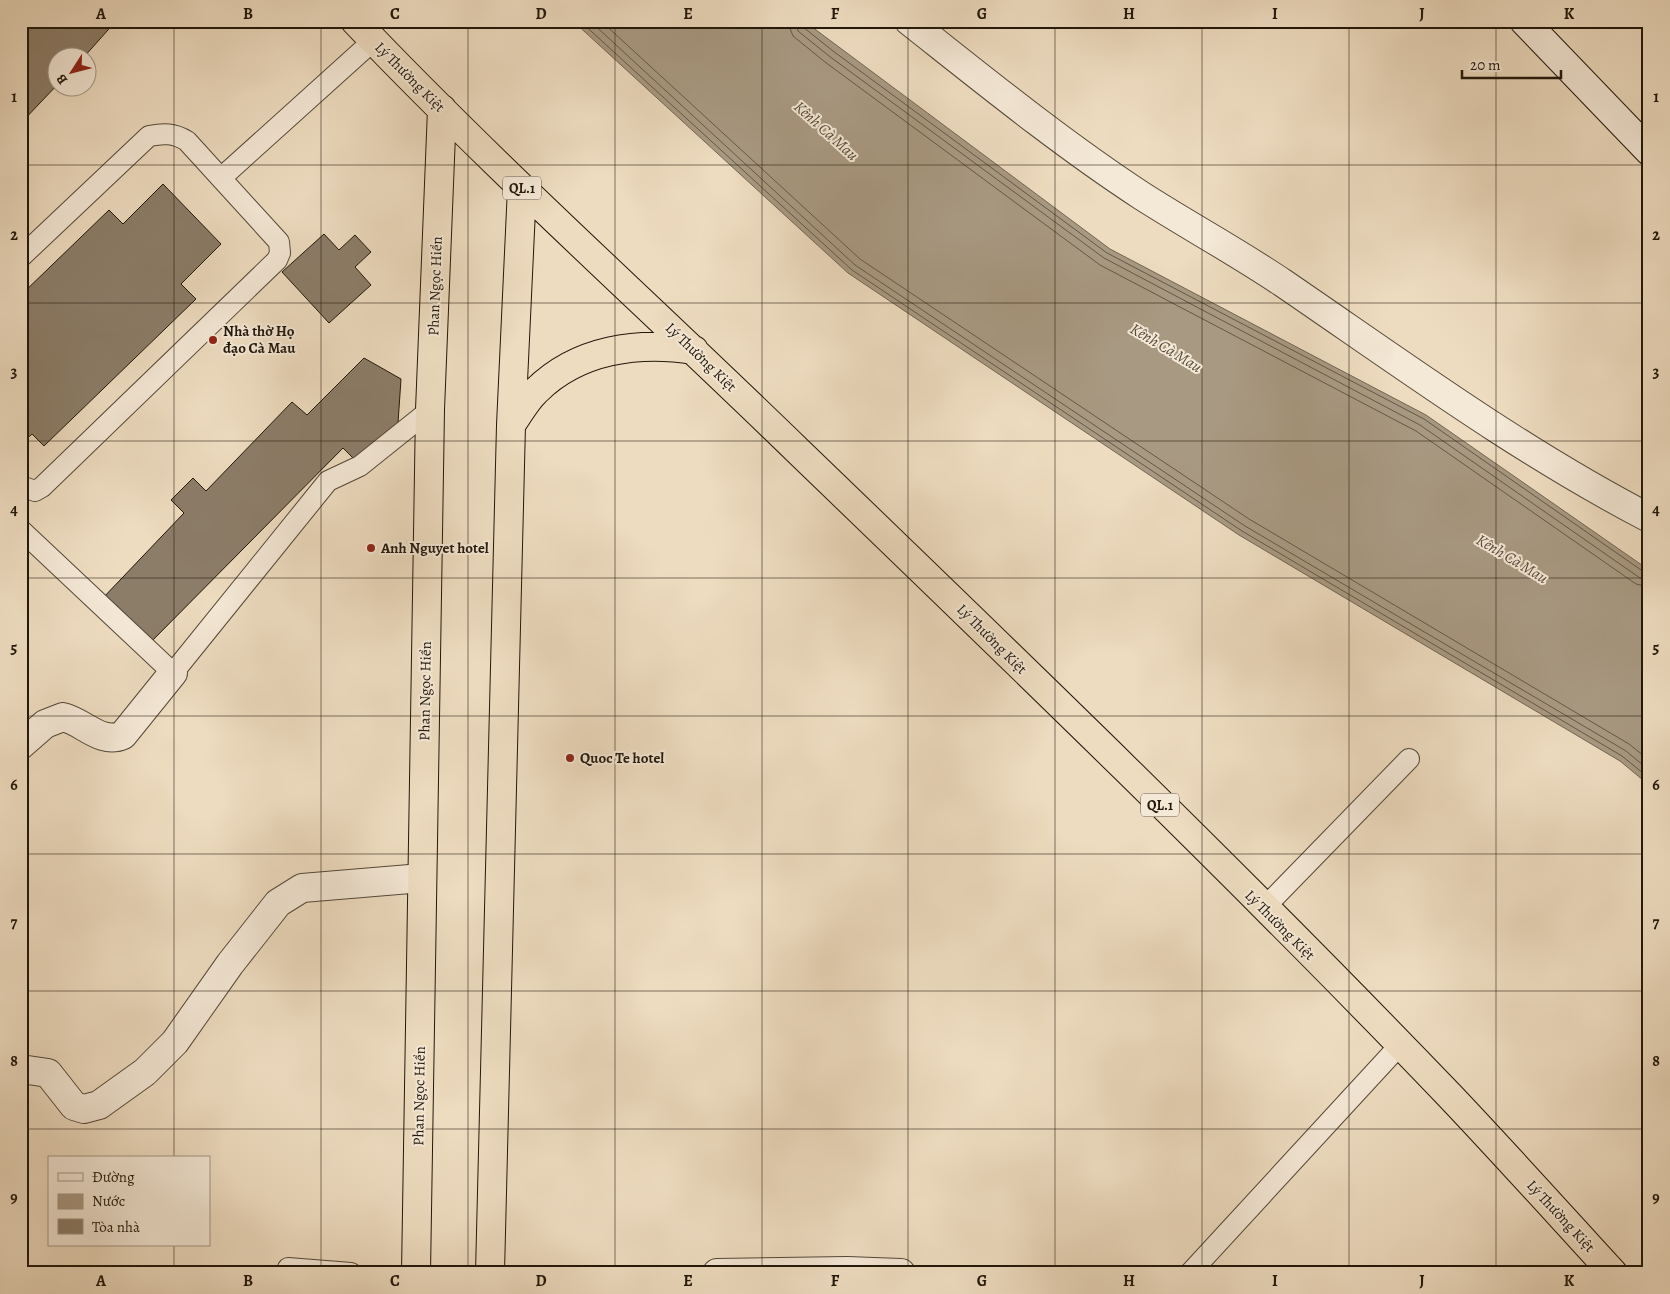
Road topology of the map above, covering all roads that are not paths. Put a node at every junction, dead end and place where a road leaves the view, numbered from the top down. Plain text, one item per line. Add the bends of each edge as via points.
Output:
1 (909, 21) edge
2 (1524, 21) edge
3 (365, 31) edge
4 (442, 109) junction
5 (1649, 151) edge
6 (221, 178) junction
7 (522, 188) junction
8 (21, 257) edge
9 (694, 350) junction
10 (430, 410) junction
11 (511, 425) junction
12 (21, 486) edge
13 (1649, 518) edge
14 (21, 530) edge
15 (173, 673) junction
16 (21, 745) edge
17 (1409, 759) dead end
18 (422, 878) junction
19 (1264, 908) junction
20 (1399, 1046) junction
21 (21, 1069) edge
22 (288, 1268) dead end
23 (351, 1273) edge
24 (416, 1273) edge
25 (490, 1273) edge
26 (717, 1273) edge
27 (901, 1273) edge
28 (1190, 1273) edge
29 (1613, 1273) edge

1 - 13 street via 1027,114 1142,196 1241,254 1516,442 1565,473
2 - 5 street
3 - 4 highway, Lý Thường Kiệt / QL.1
3 - 6 lane
4 - 7 highway, Lý Thường Kiệt / QL.1
4 - 10 highway, Phan Ngọc Hiển
6 - 8 lane via 188,141 175,134 149,136
6 - 12 lane via 278,242 280,253 277,260 42,487 35,491
7 - 9 highway, Lý Thường Kiệt / QL.1
7 - 11 highway
9 - 11 highway via 639,346 611,350 582,360 536,391
9 - 19 highway, Lý Thường Kiệt / QL.1 via 978,624
10 - 15 lane via 360,466 328,480
10 - 18 highway, Phan Ngọc Hiển
11 - 25 highway
14 - 15 lane
15 - 16 street via 123,735 115,739 106,738 63,717 45,724
17 - 19 lane
18 - 21 street via 302,888 278,903 175,1042 145,1072 99,1105 84,1109 74,1106 48,1073
18 - 24 highway, Phan Ngọc Hiển
19 - 20 highway, Lý Thường Kiệt / QL.1
20 - 28 lane
20 - 29 highway, Lý Thường Kiệt / QL.1
22 - 23 lane
26 - 27 street via 847,1270

